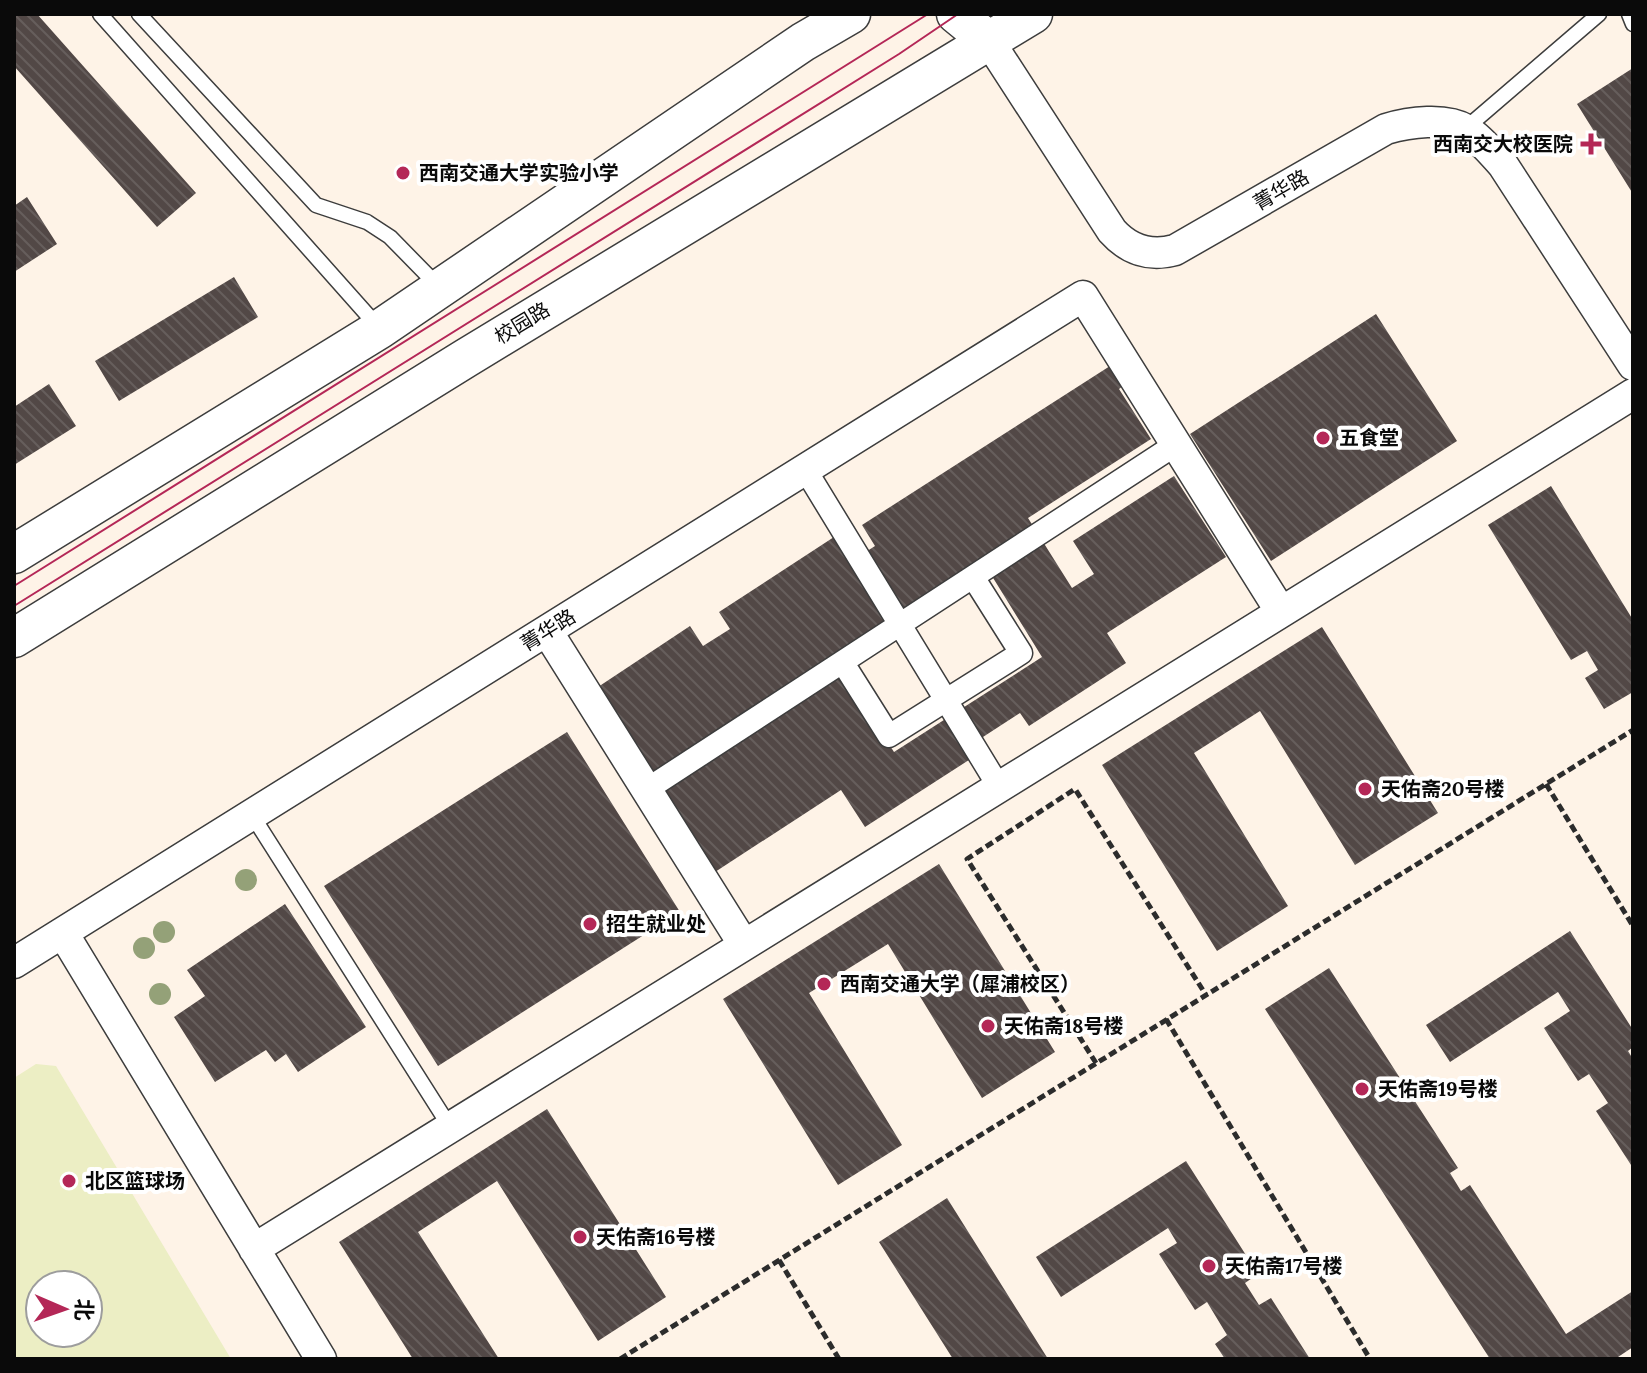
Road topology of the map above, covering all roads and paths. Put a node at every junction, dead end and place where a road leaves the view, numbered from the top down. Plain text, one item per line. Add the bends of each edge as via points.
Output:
1 (100, 14) edge
2 (139, 14) edge
3 (851, 14) edge
4 (956, 14) edge
5 (1033, 14) edge
6 (1599, 14) edge
7 (1629, 14) edge
8 (1633, 24) edge
9 (984, 27) edge
10 (803, 28) edge
11 (1465, 129) junction
12 (441, 289) junction
13 (380, 329) junction
14 (1633, 365) edge
15 (1633, 394) edge
16 (1175, 445) junction
17 (805, 469) junction
18 (14, 554) edge
19 (973, 577) junction
20 (1281, 612) junction
21 (902, 624) junction
22 (547, 631) junction
23 (14, 638) edge
24 (843, 663) junction
25 (947, 700) junction
26 (1633, 730) edge
27 (1546, 784) junction
28 (999, 787) junction
29 (646, 790) junction
30 (252, 815) junction
31 (1633, 926) edge
32 (63, 933) junction
33 (744, 945) junction
34 (14, 963) edge
35 (1206, 995) junction
36 (1166, 1019) junction
37 (1096, 1063) junction
38 (450, 1127) junction
39 (254, 1249) junction
40 (779, 1260) junction
41 (321, 1359) edge
42 (620, 1359) edge
43 (839, 1359) edge
44 (1370, 1359) edge

1 - 13 lane
2 - 12 lane via 316,205 367,222 390,237
3 - 10 street
4 - 9 street
5 - 9 street, 校园路
6 - 11 lane
7 - 8 lane
9 - 11 street, 菁华路 via 1112,231 1140,251 1175,250 1386,129 1415,123
9 - 23 street, 校园路
10 - 12 street
11 - 14 street via 1503,165
12 - 13 street
13 - 18 street
15 - 20 street
16 - 17 street, 菁华路 via 1083,296
16 - 19 street
16 - 20 street
17 - 21 street
17 - 22 street, 菁华路
19 - 21 street
19 - 25 street via 1021,653
20 - 28 street
21 - 24 street
21 - 25 street
22 - 29 street
22 - 30 street, 菁华路
24 - 25 street via 889,736
24 - 29 street
25 - 28 street
26 - 27 path
27 - 31 path
27 - 35 path
28 - 33 street
29 - 33 street
30 - 32 street, 菁华路
30 - 38 lane
32 - 34 street, 菁华路
32 - 39 street
33 - 38 street
35 - 36 path
35 - 37 path via 1075,789 967,859
36 - 37 path
36 - 44 path
37 - 40 path
38 - 39 street
39 - 41 street
40 - 42 path
40 - 43 path

